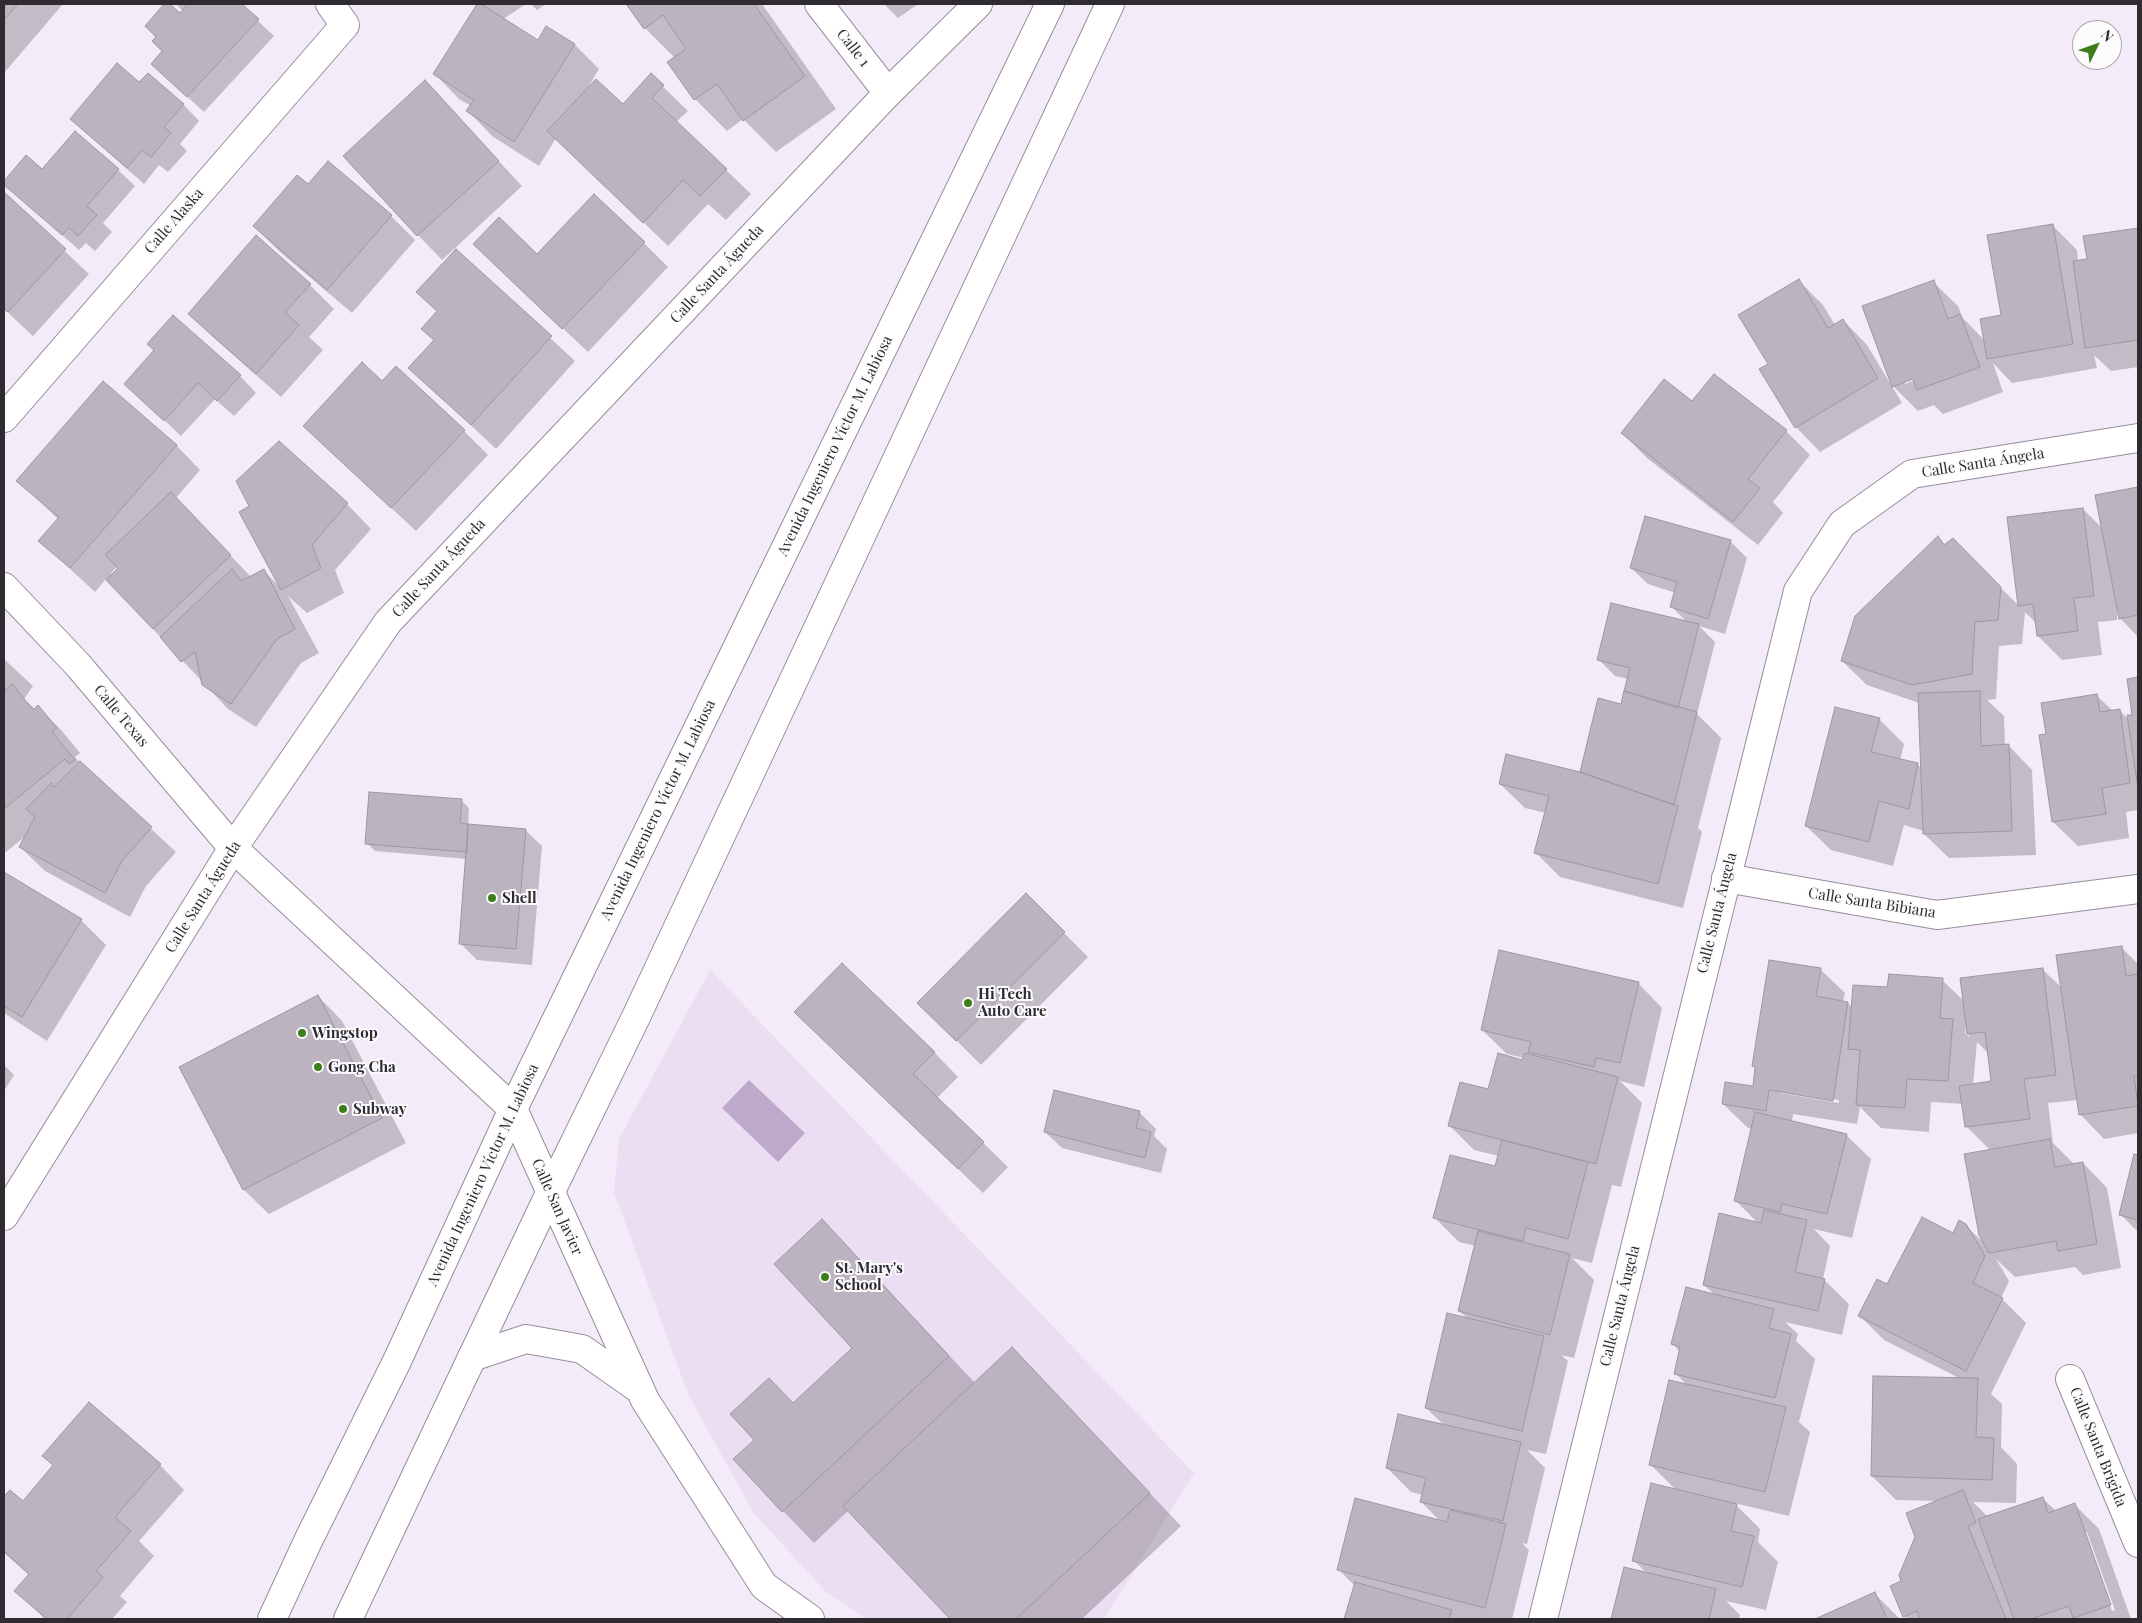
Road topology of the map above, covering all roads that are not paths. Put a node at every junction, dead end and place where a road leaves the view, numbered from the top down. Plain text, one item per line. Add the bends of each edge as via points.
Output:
1 (818, 4) edge
2 (978, 4) edge
3 (1050, 4) edge
4 (1110, 4) edge
5 (337, 14) edge
6 (888, 93) junction
7 (4, 418) edge
8 (2138, 438) edge
9 (4, 587) edge
10 (233, 848) junction
11 (1726, 878) junction
12 (2138, 889) edge
13 (513, 1109) junction
14 (550, 1193) junction
15 (4, 1216) edge
16 (472, 1357) junction
17 (2070, 1379) dead end
18 (641, 1391) junction
19 (2138, 1544) edge
20 (272, 1619) edge
21 (348, 1619) edge
22 (810, 1619) edge
23 (1543, 1619) edge

1 - 6 street, Calle 1
2 - 6 street, Calle Santa Águeda
3 - 13 street, Avenida Ingeniero Víctor M. Labiosa
4 - 14 street via 636,1017
5 - 7 street, Calle Alaska
6 - 10 street, Calle Santa Águeda via 388,622
8 - 11 street, Calle Santa Ángela via 1912,474 1842,524 1798,591
9 - 10 street, Calle Texas via 78,666
10 - 13 street, Calle San Javier
10 - 15 street, Calle Santa Águeda
11 - 12 street, Calle Santa Bibiana via 1937,915
11 - 23 street, Calle Santa Ángela
13 - 14 street, Calle San Javier
13 - 20 street, Avenida Ingeniero Víctor M. Labiosa via 397,1361
14 - 16 street
14 - 18 street, Calle San Javier
16 - 18 street via 526,1339 582,1349
16 - 21 street
17 - 19 street, Calle Santa Brigida
18 - 22 street, Calle San Javier via 764,1586

